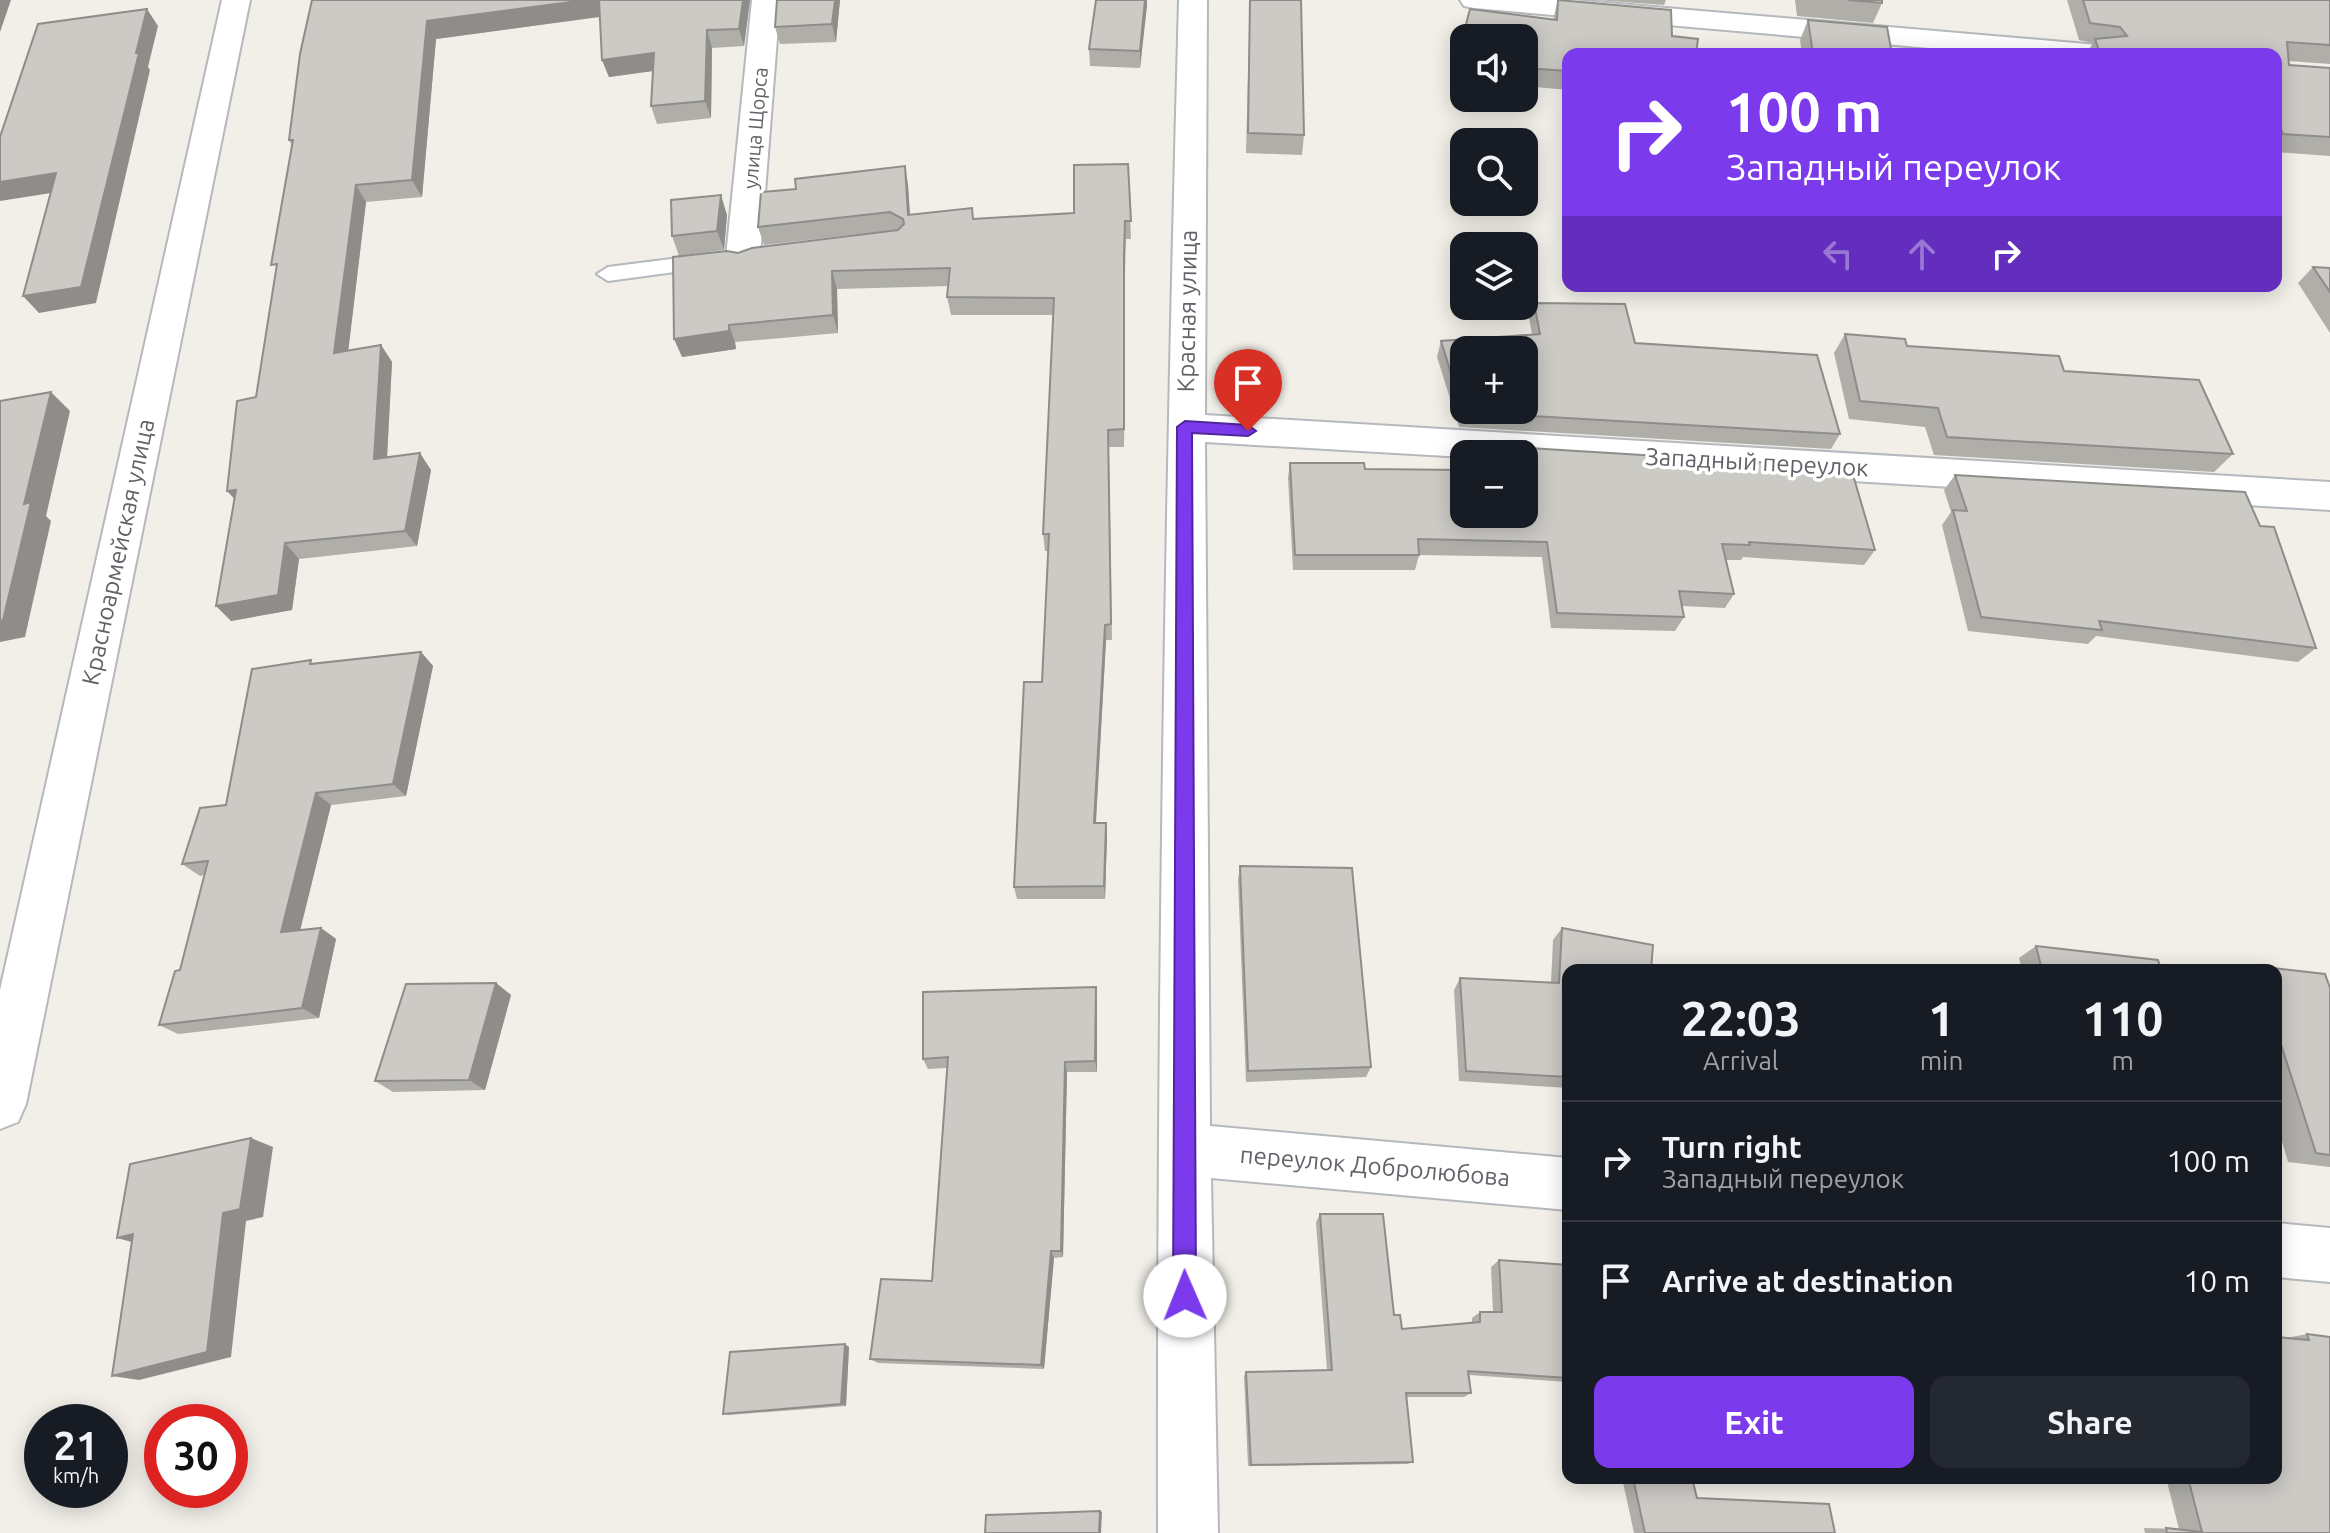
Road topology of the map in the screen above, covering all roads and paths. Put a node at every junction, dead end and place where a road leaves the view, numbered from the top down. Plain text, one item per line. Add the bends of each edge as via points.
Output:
1 (236, 0) edge
2 (766, 0) edge
3 (1193, 0) edge
4 (1474, 0) edge
5 (2062, 48) edge
6 (750, 256) joint
7 (608, 274) dead end
8 (1185, 427) junction
9 (2330, 496) edge
10 (0, 1104) edge
11 (1182, 1149) junction
12 (1562, 1183) edge
13 (2282, 1251) edge
14 (2330, 1255) edge
15 (1188, 1533) edge

1 - 10 street, Красноармейская улица
2 - 6 street, улица Щорса
3 - 8 street, Красная улица
4 - 5 street via 1931,26
6 - 7 lane
8 - 9 street, Западный переулок
8 - 11 street, Красная улица
11 - 12 street, переулок Добролюбова
11 - 15 street, Красная улица
13 - 14 street

